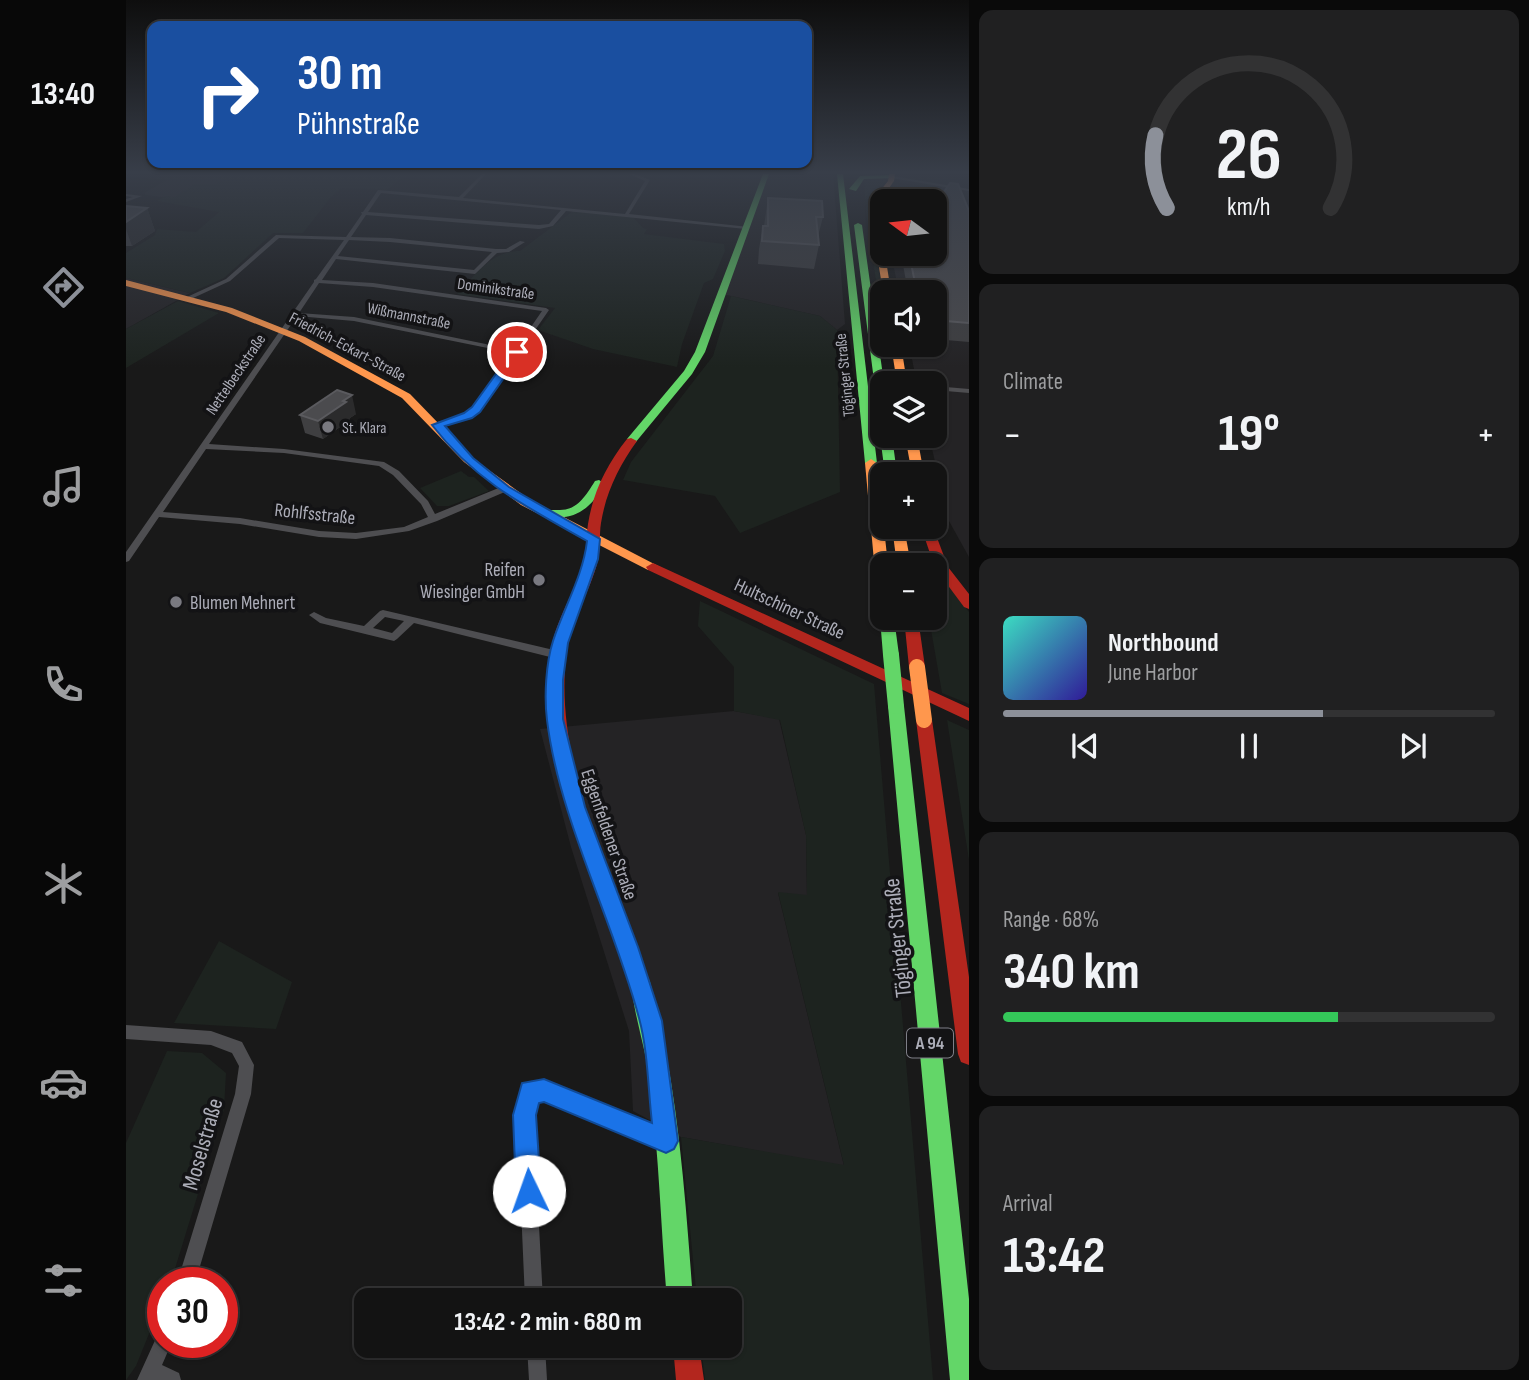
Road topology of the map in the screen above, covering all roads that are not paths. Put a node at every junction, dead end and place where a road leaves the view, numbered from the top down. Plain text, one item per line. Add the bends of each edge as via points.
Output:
1 (275, 238) edge
2 (346, 238) edge
3 (351, 238) edge
4 (742, 238) edge
5 (850, 238) edge
6 (854, 238) edge
7 (878, 238) edge
8 (522, 242) dead end
9 (496, 251) junction
10 (333, 257) junction
11 (885, 280) edge
12 (316, 281) junction
13 (126, 283) edge
14 (189, 298) junction
15 (295, 314) junction
16 (282, 330) junction
17 (517, 352) junction
18 (876, 371) edge
19 (947, 389) edge
20 (969, 391) edge
21 (437, 425) junction
22 (203, 446) junction
23 (608, 474) junction
24 (504, 489) junction
25 (540, 511) junction
26 (157, 514) junction
27 (434, 519) junction
28 (594, 539) junction
29 (930, 539) edge
30 (880, 553) edge
31 (126, 559) edge
32 (969, 604) edge
33 (314, 615) dead end
34 (412, 619) junction
35 (366, 630) junction
36 (888, 630) edge
37 (912, 630) edge
38 (558, 655) junction
39 (969, 715) edge
40 (126, 1032) edge
41 (969, 1054) edge
42 (666, 1141) junction
43 (191, 1267) edge
44 (533, 1288) edge
45 (679, 1288) edge
46 (156, 1358) edge
47 (537, 1358) edge
48 (687, 1358) edge
49 (149, 1375) edge
50 (172, 1380) edge
51 (538, 1380) edge
52 (690, 1380) edge
53 (964, 1380) edge

1 - 14 street via 228,280
2 - 10 street, Nettelbeckstraße
3 - 9 street
4 - 23 main road, Eggenfeldener Straße via 695,362
5 - 30 main road, Töginger Straße
6 - 18 main road, Töginger Straße
7 - 11 main road
8 - 9 street via 507,251
9 - 10 street via 475,272
10 - 12 street, Nettelbeckstraße
12 - 15 street, Nettelbeckstraße
12 - 17 street, Dominikstraße via 546,310
13 - 14 main road, Friedrich-Eckart-Straße
14 - 16 main road, Friedrich-Eckart-Straße
15 - 16 street, Nettelbeckstraße
15 - 17 street, Wißmannstraße via 355,319
16 - 21 main road, Friedrich-Eckart-Straße via 388,386
16 - 22 street, Nettelbeckstraße
17 - 21 street via 476,410
19 - 20 street
21 - 24 main road, Friedrich-Eckart-Straße via 468,460
22 - 26 street, Nettelbeckstraße
22 - 27 street via 381,464 425,503
23 - 25 main road via 578,513
23 - 28 main road, Eggenfeldener Straße
24 - 25 main road, Friedrich-Eckart-Straße
24 - 27 street, Rohlfsstraße
25 - 28 main road, Friedrich-Eckart-Straße
26 - 27 street, Rohlfsstraße via 342,536 394,531
26 - 31 street, Nettelbeckstraße
28 - 38 main road, Eggenfeldener Straße via 592,559
28 - 39 main road, Hultschiner Straße
29 - 32 main road via 946,575
33 - 35 street
34 - 35 street via 383,613
34 - 35 street via 394,637
34 - 38 street
36 - 53 main road, Töginger Straße / A 94, bridge
37 - 41 main road, A 94, bridge
38 - 42 main road, Eggenfeldener Straße via 555,719 564,763 651,1021
40 - 43 street, Moselstraße via 211,1038 237,1047 247,1065 243,1094
42 - 44 street via 544,1091 530,1091 525,1115
42 - 45 main road, Eggenfeldener Straße
46 - 49 street
47 - 51 street
48 - 52 main road
49 - 50 street

